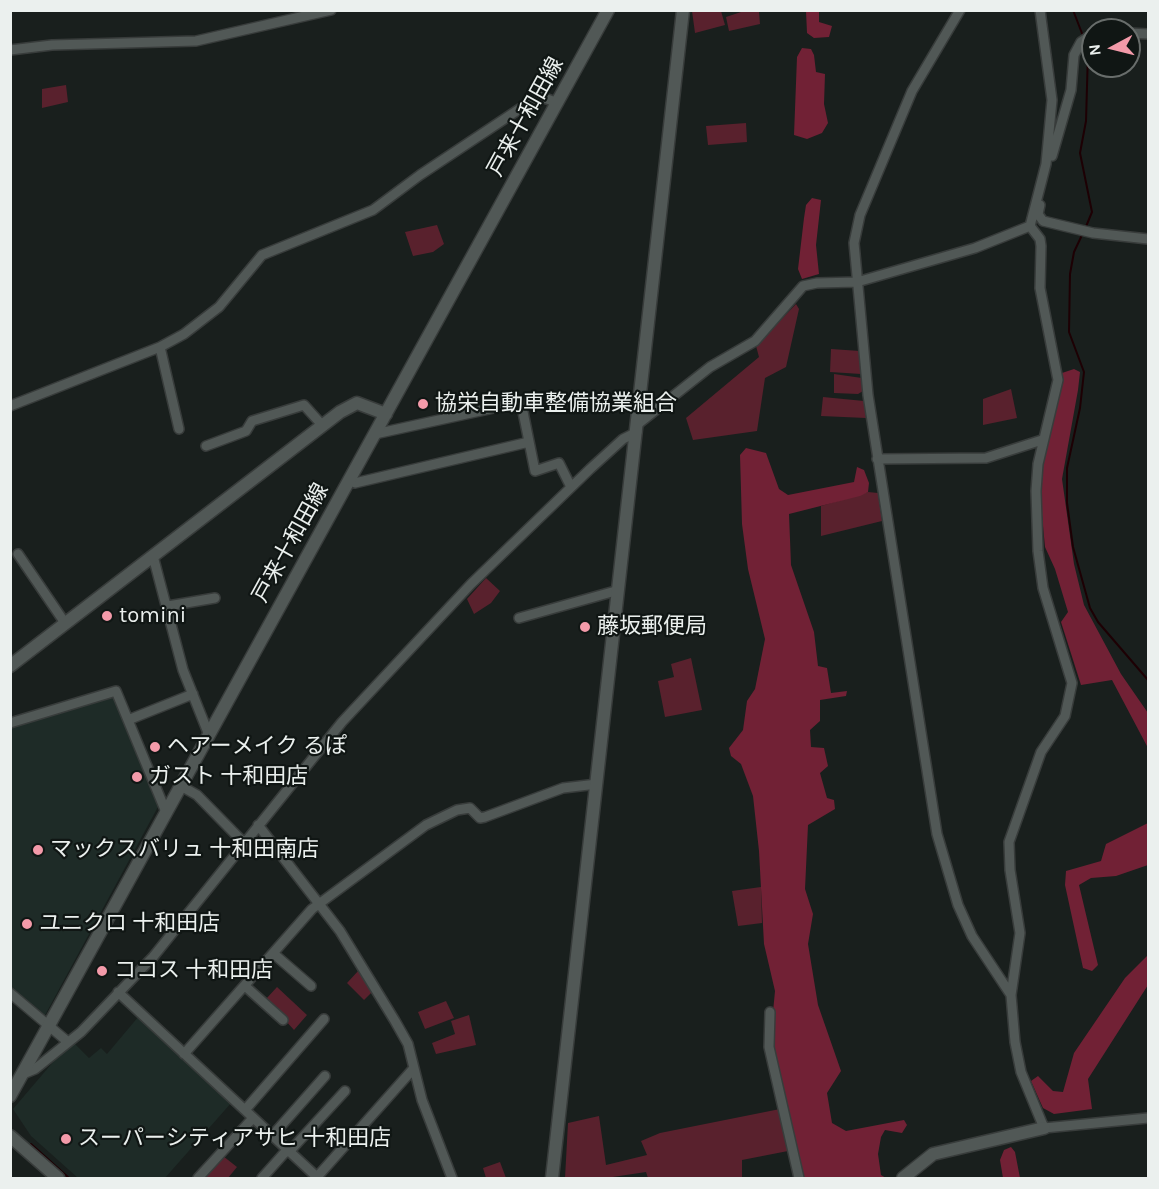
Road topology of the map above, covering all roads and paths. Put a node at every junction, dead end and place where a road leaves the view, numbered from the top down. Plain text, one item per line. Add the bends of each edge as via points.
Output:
1 (331, 10) edge
2 (608, 10) edge
3 (682, 10) edge
4 (960, 10) edge
5 (1040, 10) edge
6 (1081, 46) edge
7 (10, 50) edge
8 (558, 103) junction
9 (1045, 168) junction
10 (1039, 194) junction
11 (1030, 226) junction
12 (1149, 239) edge
13 (857, 282) junction
14 (160, 347) junction
15 (10, 406) edge
16 (386, 414) junction
17 (322, 425) junction
18 (638, 428) junction
19 (179, 429) dead end
20 (375, 434) junction
21 (1042, 440) junction
22 (529, 442) junction
23 (206, 446) dead end
24 (877, 459) junction
25 (350, 480) junction
26 (571, 487) junction
27 (18, 554) dead end
28 (153, 556) junction
29 (619, 590) junction
30 (216, 598) dead end
31 (168, 606) junction
32 (519, 618) dead end
33 (65, 623) junction
34 (10, 666) edge
35 (193, 694) junction
36 (128, 720) junction
37 (10, 723) edge
38 (209, 735) junction
39 (597, 784) junction
40 (182, 786) junction
41 (166, 812) junction
42 (258, 825) junction
43 (244, 843) junction
44 (320, 904) junction
45 (274, 954) junction
46 (245, 986) junction
47 (311, 986) dead end
48 (118, 992) junction
49 (10, 993) edge
50 (1011, 995) junction
51 (770, 1012) dead end
52 (324, 1019) dead end
53 (283, 1020) dead end
54 (48, 1028) junction
55 (68, 1042) junction
56 (184, 1054) junction
57 (414, 1068) junction
58 (23, 1074) junction
59 (325, 1077) dead end
60 (345, 1091) dead end
61 (10, 1096) edge
62 (245, 1110) junction
63 (253, 1118) junction
64 (1149, 1118) edge
65 (1044, 1128) junction
66 (10, 1136) edge
67 (272, 1136) junction
68 (288, 1151) junction
69 (907, 1177) edge
70 (318, 1178) edge
71 (58, 1179) edge
72 (198, 1179) edge
73 (262, 1179) edge
74 (452, 1179) edge
75 (552, 1179) edge
76 (799, 1179) edge

1 - 7 street via 196,41
2 - 8 street, 戸来十和田線
3 - 18 street
4 - 13 street via 912,91 860,214 854,243
5 - 9 street via 1052,100
6 - 9 street via 1074,55 1071,90 1052,157
8 - 14 street via 539,96 373,210 262,255 213,313
8 - 16 street, 戸来十和田線
9 - 10 street
10 - 11 street
10 - 12 street via 1040,219 1082,231
11 - 13 street via 975,248
11 - 21 street via 1040,239 1040,288 1058,380
13 - 18 street via 803,286 755,340 710,368
13 - 24 street
14 - 15 street
14 - 19 street
16 - 17 street via 357,403
16 - 20 street, 戸来十和田線
17 - 23 street via 304,405 252,421 246,431
17 - 28 street
18 - 26 street
18 - 29 street
20 - 22 street via 521,402
20 - 25 street, 戸来十和田線
21 - 24 street via 986,458
21 - 50 street via 1036,491 1041,574 1072,683 1065,716 1041,752 1009,842 1020,933
22 - 25 street via 356,483
22 - 26 street via 535,471 558,463
24 - 50 street via 942,858 972,936
25 - 38 street, 戸来十和田線
26 - 42 street via 503,551 342,722
27 - 33 street
28 - 31 street
28 - 33 street
29 - 32 street
29 - 39 street
30 - 31 street
31 - 35 street via 183,670
33 - 34 street
35 - 36 street
35 - 38 street
36 - 37 street via 116,691
36 - 41 street
38 - 40 street, 戸来十和田線
39 - 44 street via 563,788 480,818 470,808 457,810 426,825
39 - 75 street
40 - 41 street, 戸来十和田線
40 - 43 street via 197,795
41 - 54 street, 戸来十和田線
42 - 43 street
42 - 44 street
43 - 48 street via 153,957
44 - 45 street
44 - 57 street via 395,1021 408,1044
45 - 46 street
45 - 47 street
46 - 53 street
46 - 56 street
48 - 55 street
48 - 56 street
49 - 54 street
50 - 65 street via 1021,1072
51 - 76 street via 770,1047
52 - 62 street
54 - 55 street
54 - 58 street, 戸来十和田線
55 - 58 street
56 - 62 street
57 - 70 street
57 - 74 street
58 - 61 street, 戸来十和田線
59 - 67 street
60 - 68 street
62 - 63 street
63 - 67 street
63 - 72 street
64 - 65 street
65 - 69 street via 939,1152
66 - 71 street
67 - 68 street
68 - 70 street
68 - 73 street

